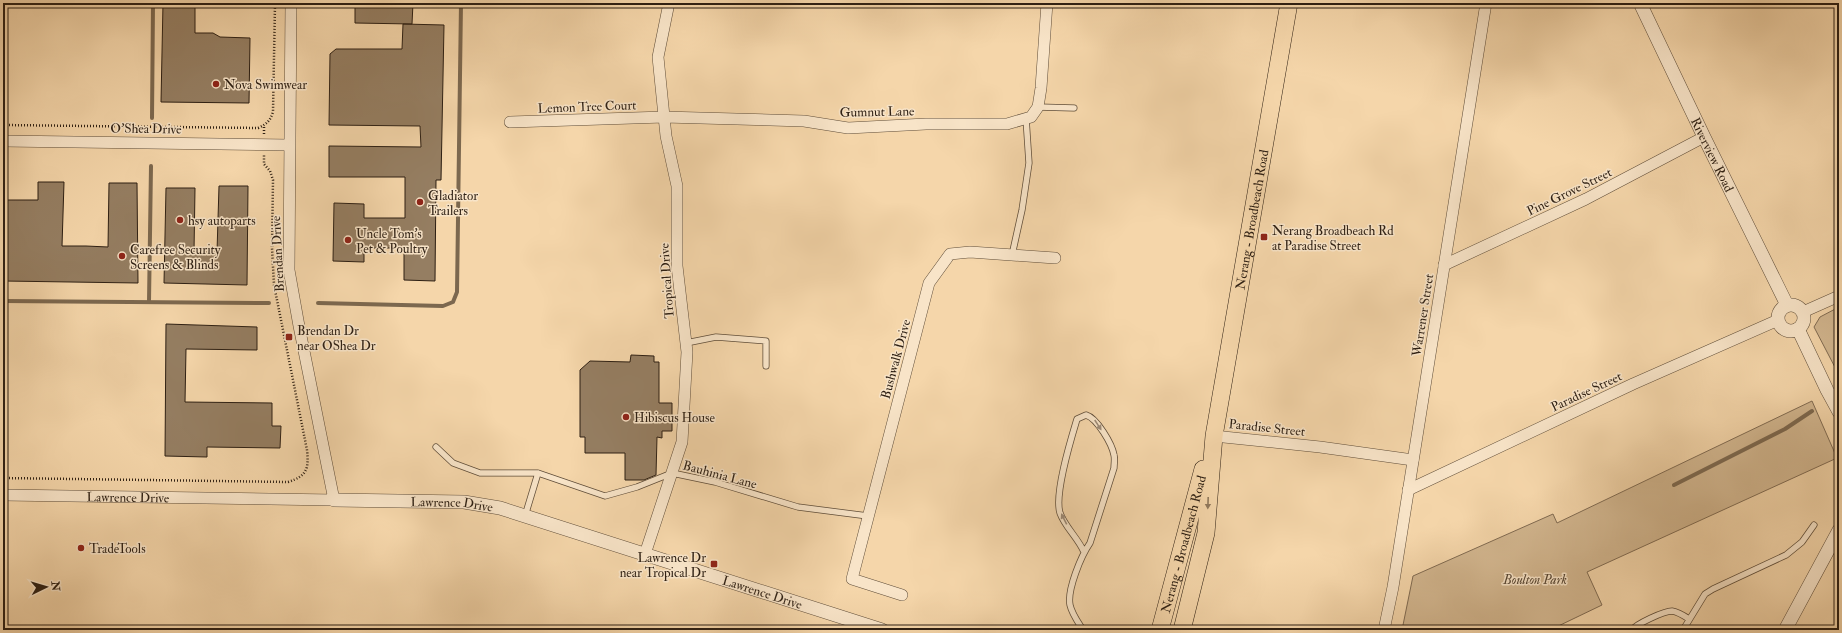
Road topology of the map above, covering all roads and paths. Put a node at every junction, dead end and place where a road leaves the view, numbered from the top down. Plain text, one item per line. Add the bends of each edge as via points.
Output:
1 (274, 3) edge
2 (290, 3) edge
3 (669, 3) edge
4 (1046, 3) edge
5 (1289, 3) edge
6 (1486, 3) edge
7 (1640, 3) edge
8 (1038, 107) junction
9 (1074, 108) dead end
10 (664, 118) junction
11 (1026, 118) junction
12 (510, 122) dead end
13 (3, 125) edge
14 (264, 125) junction
15 (1704, 137) junction
16 (3, 141) edge
17 (264, 144) junction
18 (289, 145) junction
19 (1012, 255) junction
20 (1054, 258) dead end
21 (1444, 265) junction
22 (1839, 296) edge
23 (1787, 305) junction
24 (1803, 312) junction
25 (1778, 320) junction
26 (1798, 329) junction
27 (686, 343) junction
28 (766, 366) dead end
29 (1839, 412) edge
30 (1214, 436) junction
31 (436, 447) dead end
32 (1413, 460) junction
33 (538, 473) junction
34 (672, 473) junction
35 (3, 478) edge
36 (1408, 490) junction
37 (3, 495) edge
38 (334, 500) junction
39 (525, 516) junction
40 (868, 516) junction
41 (1814, 525) dead end
42 (1839, 530) edge
43 (1084, 552) junction
44 (645, 554) junction
45 (902, 595) dead end
46 (1689, 619) junction
47 (854, 626) edge
48 (882, 630) edge
49 (1083, 630) edge
50 (1160, 630) edge
51 (1182, 630) edge
52 (1384, 630) edge
53 (1632, 630) edge
54 (1683, 630) edge
55 (1785, 630) edge

1 - 14 path via 273,112 268,123
2 - 18 street, Brendan Drive
3 - 10 street, Tropical Drive via 658,57
4 - 8 street
5 - 30 main road, Nerang - Broadbeach Road
6 - 21 street, Warrener Street
7 - 15 street, Riverview Road
8 - 9 lane
8 - 11 street, Gumnut Lane via 1031,117
10 - 11 street, Gumnut Lane via 804,120 848,128 926,124 1007,124
10 - 12 street, Lemon Tree Court
10 - 27 street, Tropical Drive via 677,186 677,266
11 - 19 lane via 1029,163
13 - 14 path via 258,128
14 - 17 path
15 - 21 street, Pine Grove Street via 1586,199
15 - 23 street, Riverview Road
16 - 17 street, O'Shea Drive
17 - 18 street, O'Shea Drive
17 - 35 path via 264,164 273,180 274,285 307,450 305,472 301,477 288,482
18 - 38 street, Brendan Drive via 288,248 291,285
19 - 20 street, Bushwalk Drive
19 - 40 street, Bushwalk Drive via 970,252 950,254 929,283
21 - 32 street, Warrener Street
22 - 24 street
23 - 24 street via 1796,305
23 - 25 street via 1780,310
24 - 26 street via 1804,321
25 - 26 street via 1786,330
25 - 36 street, Paradise Street via 1633,384
26 - 29 street
27 - 28 lane via 716,337 766,341
27 - 34 street, Tropical Drive via 682,442
30 - 32 street, Paradise Street
30 - 50 main road, Nerang - Broadbeach Road via 1195,496
30 -> 51 main road, Nerang - Broadbeach Road via 1206,533
31 - 33 lane, Bauhinia Lane via 453,463 480,473
32 - 36 street, Warrener Street
33 - 34 lane, Bauhinia Lane via 605,496
33 - 39 lane
34 - 40 lane, Bauhinia Lane via 715,482 798,507
34 - 44 street, Tropical Drive
36 - 52 street, Warrener Street
37 - 38 street, Lawrence Drive
38 - 39 street, Lawrence Drive via 464,502 500,508
39 - 44 street, Lawrence Drive
40 - 45 street, Bushwalk Drive via 852,579
41 - 46 lane via 1802,542 1786,555 1705,594
42 - 55 street
43 -> 43 lane via 1064,521 1058,494 1077,419 1086,415 1096,420 1112,449 1114,468 1092,538
43 - 49 lane via 1069,595 1072,610
44 - 47 street, Lawrence Drive
46 - 53 lane via 1677,612 1669,611 1640,623
46 - 54 lane
47 - 48 street, Lawrence Drive

